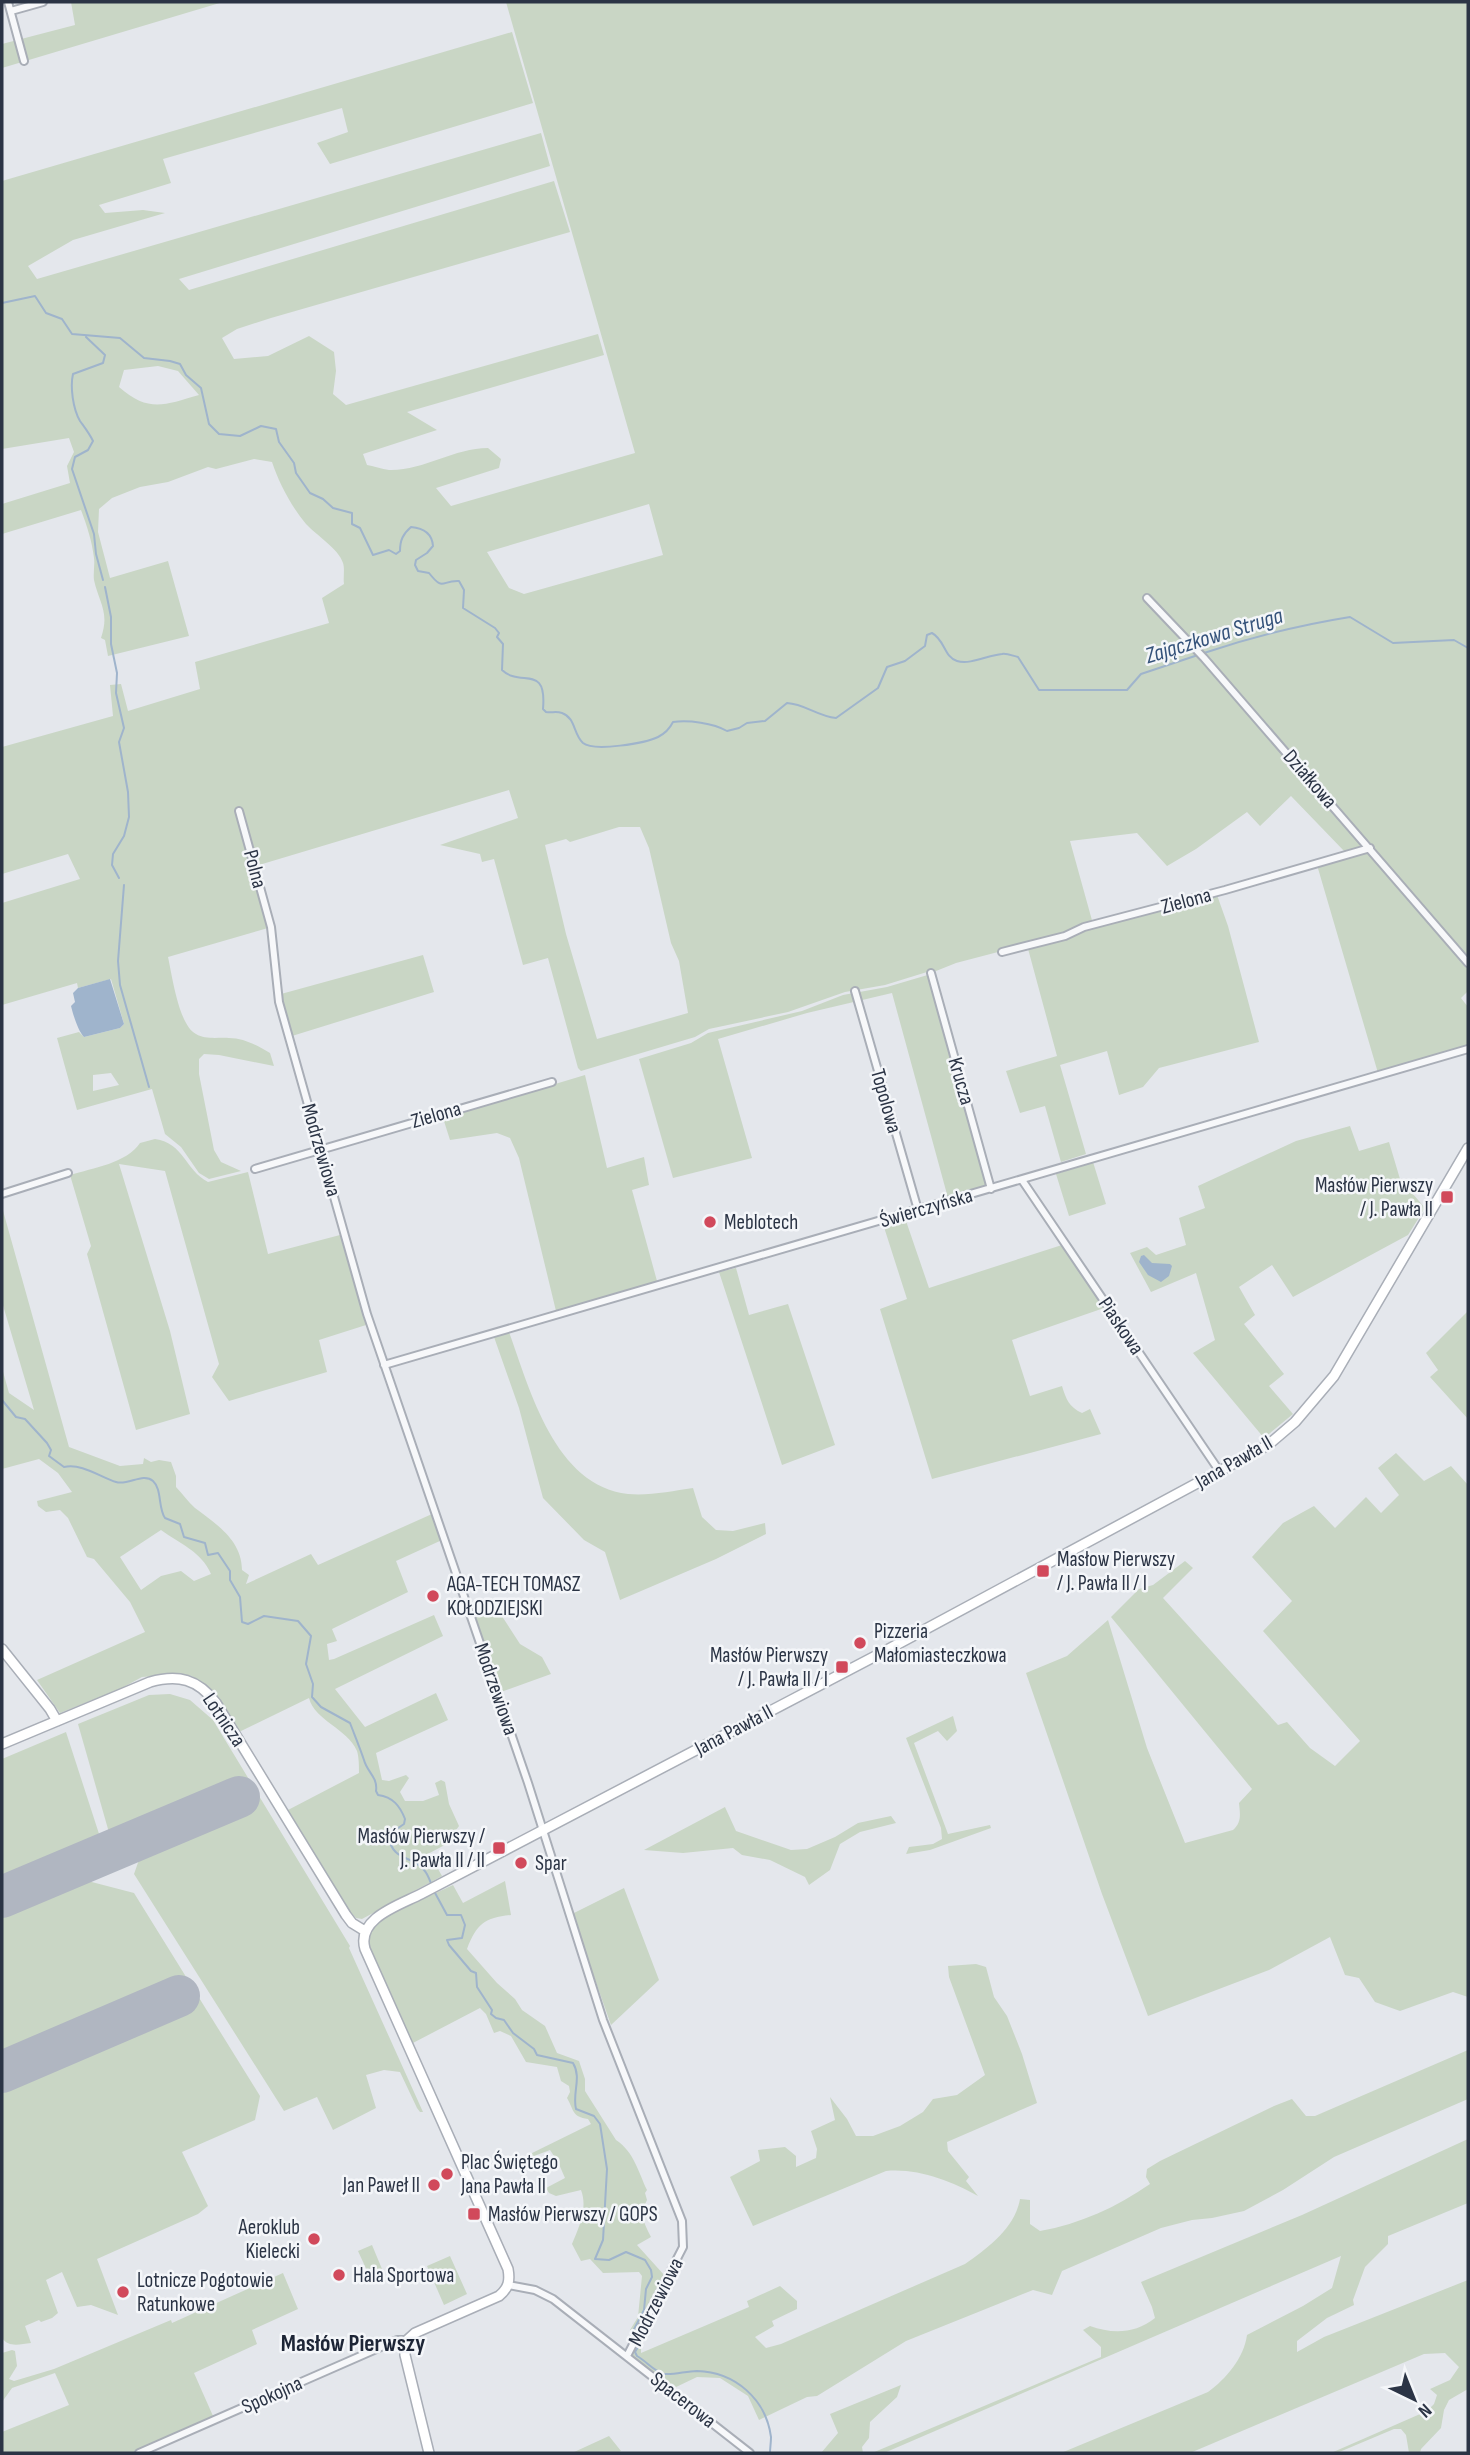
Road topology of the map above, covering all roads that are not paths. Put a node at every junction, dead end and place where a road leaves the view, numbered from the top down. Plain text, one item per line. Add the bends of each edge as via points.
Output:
1 (8, 2) edge
2 (43, 2) edge
3 (11, 11) junction
4 (24, 61) dead end
5 (1147, 598) dead end
6 (239, 811) dead end
7 (1370, 849) junction
8 (271, 927) joint
9 (1002, 952) dead end
10 (1468, 963) edge
11 (931, 973) dead end
12 (855, 992) dead end
13 (1468, 1049) edge
14 (552, 1082) dead end
15 (320, 1148) junction
16 (1468, 1148) edge
17 (254, 1169) dead end
18 (68, 1173) dead end
19 (1022, 1180) junction
20 (991, 1189) junction
21 (2, 1194) edge
22 (918, 1210) junction
23 (384, 1366) junction
24 (1220, 1472) junction
25 (2, 1650) edge
26 (57, 1721) junction
27 (2, 1744) edge
28 (542, 1830) junction
29 (365, 1931) junction
30 (508, 2285) junction
31 (406, 2340) junction
32 (629, 2353) junction
33 (139, 2453) edge
34 (429, 2453) edge
35 (750, 2453) edge

1 - 3 street
2 - 3 street
3 - 4 street
5 - 7 street, Działkowa
6 - 8 street, Polna
7 - 9 street, Zielona
7 - 10 street, Działkowa
8 - 15 street, Modrzewiowa via 279,1002
11 - 20 street, Krucza
12 - 22 street, Topolowa
13 - 19 street, Świerczyńska
14 - 15 street, Zielona
15 - 17 street, Zielona
15 - 23 street, Modrzewiowa
16 - 24 main road, Jana Pawła II via 1324,1390 1268,1445
18 - 21 street
19 - 20 street, Świerczyńska
19 - 24 street, Piaskowa
20 - 22 street, Świerczyńska
22 - 23 street, Świerczyńska
23 - 28 street, Modrzewiowa
24 - 28 main road, Jana Pawła II
25 - 26 main road
26 - 27 main road, Lotnicza
26 - 29 main road, Lotnicza via 161,1679 186,1678 203,1688 346,1915
28 - 29 main road, Jana Pawła II via 374,1920
28 - 32 street, Modrzewiowa via 603,2020 682,2221 683,2247
29 - 30 main road via 365,1949 508,2269
30 - 31 main road via 495,2298
30 - 32 street, Spacerowa via 544,2293
31 - 33 street, Spokojna via 397,2340
31 - 34 main road via 404,2351
32 - 35 street, Spacerowa

